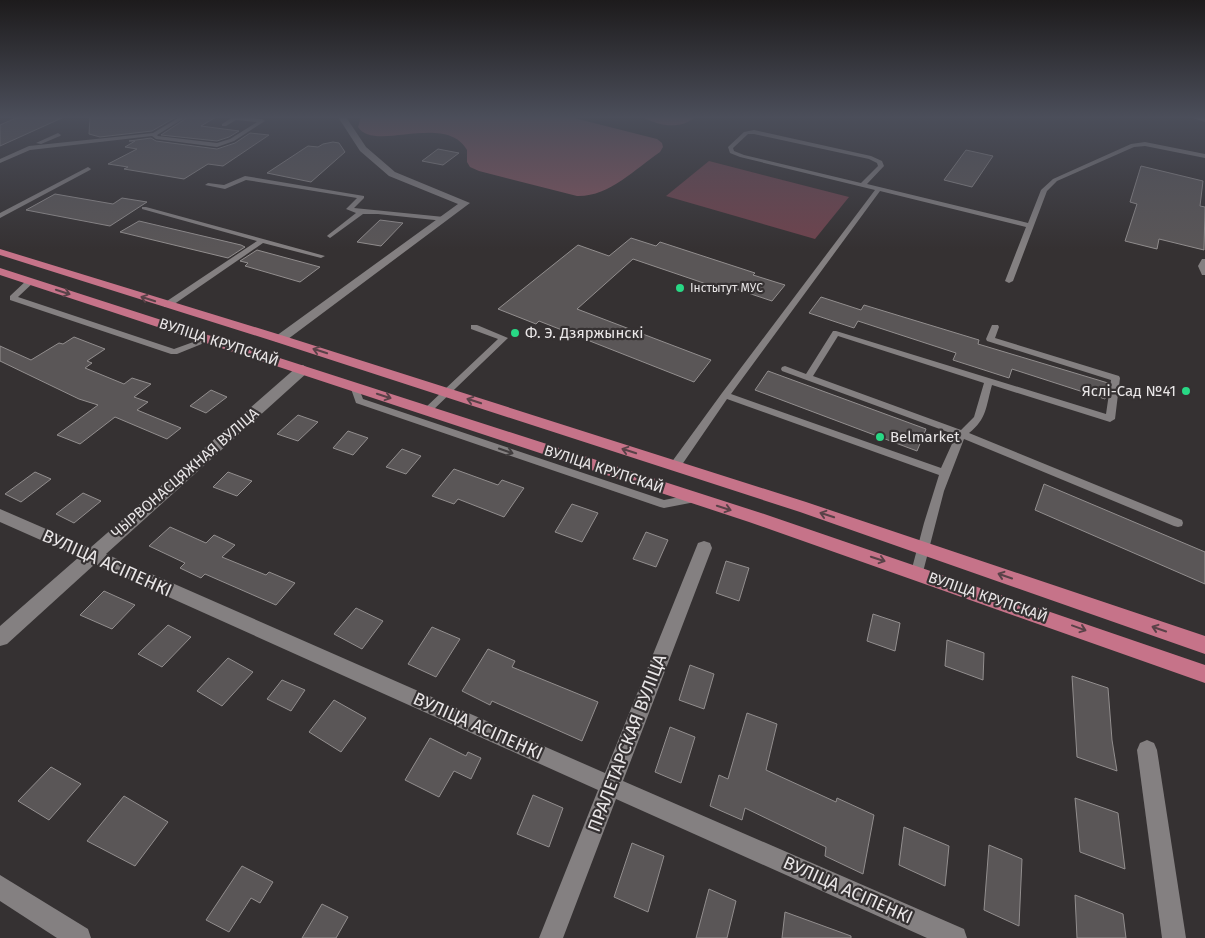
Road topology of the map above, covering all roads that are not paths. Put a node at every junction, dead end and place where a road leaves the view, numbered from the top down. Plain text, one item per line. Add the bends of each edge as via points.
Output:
1 (377, 161) edge
2 (761, 161) edge
3 (876, 161) edge
4 (1098, 161) edge
5 (88, 169) dead end
6 (208, 184) dead end
7 (862, 186) junction
8 (878, 190) junction
9 (144, 208) dead end
10 (361, 212) junction
11 (0, 216) edge
12 (444, 219) junction
13 (1031, 226) junction
14 (330, 236) dead end
15 (261, 241) junction
16 (0, 252) edge
17 (321, 256) dead end
18 (1205, 261) edge
19 (0, 271) edge
20 (1205, 273) edge
21 (31, 281) junction
22 (1009, 281) dead end
23 (167, 305) junction
24 (995, 326) dead end
25 (474, 327) dead end
26 (210, 339) junction
27 (280, 339) junction
28 (303, 369) junction
29 (785, 369) dead end
30 (808, 378) junction
31 (990, 382) junction
32 (354, 386) junction
33 (447, 392) junction
34 (725, 395) junction
35 (428, 410) junction
36 (962, 434) junction
37 (675, 466) junction
38 (944, 473) junction
39 (695, 498) junction
40 (0, 515) edge
41 (1178, 523) dead end
42 (923, 547) junction
43 (704, 548) dead end
44 (91, 556) junction
45 (917, 572) junction
46 (0, 638) edge
47 (1205, 645) edge
48 (1205, 674) edge
49 (1147, 750) dead end
50 (610, 784) junction
51 (0, 887) edge
52 (79, 938) edge
53 (551, 938) edge
54 (956, 938) edge
55 (1174, 938) edge

1 - 12 street via 392,174 465,203
2 - 7 lane
3 - 7 lane via 881,166
4 - 13 lane via 1055,180 1044,190
5 - 11 lane
6 - 10 lane via 226,188 245,178 362,197 349,209
7 - 8 lane
8 - 13 lane
8 - 34 lane
9 - 15 lane
10 - 12 lane
10 - 14 lane
12 - 27 street
13 - 22 lane
15 - 17 lane
15 - 23 lane
23 -> 16 main road, ВУЛІЦА КРУПСКАЙ
18 - 20 lane via 1202,266
19 - 21 main road, ВУЛІЦА КРУПСКАЙ
21 -> 26 main road, ВУЛІЦА КРУПСКАЙ
21 - 26 lane via 13,298 174,352
23 - 27 main road, ВУЛІЦА КРУПСКАЙ
24 - 31 lane via 990,339 1116,378 1110,419
25 - 33 lane via 504,338
26 - 28 main road, ВУЛІЦА КРУПСКАЙ
33 -> 27 main road, ВУЛІЦА КРУПСКАЙ
28 - 32 main road, ВУЛІЦА КРУПСКАЙ
28 - 44 street, ЧЫРВОНАСЦЯЖНАЯ ВУЛІЦА
29 - 30 lane
30 - 31 lane via 836,333
30 - 36 lane
31 - 36 lane via 981,413
32 -> 35 main road, ВУЛІЦА КРУПСКАЙ
32 -> 39 lane via 359,401 664,504
33 - 35 lane
37 -> 33 main road, ВУЛІЦА КРУПСКАЙ
34 - 37 lane
34 - 38 lane
35 - 39 main road, ВУЛІЦА КРУПСКАЙ
36 - 38 lane
36 - 41 lane
42 -> 37 main road, ВУЛІЦА КРУПСКАЙ
38 - 42 lane
39 -> 45 main road, ВУЛІЦА КРУПСКАЙ
40 - 44 street, ВУЛІЦА АСІПЕНКІ
42 - 45 lane
47 -> 42 main road, ВУЛІЦА КРУПСКАЙ
43 - 50 street, ПРАЛЕТАРСКАЯ ВУЛІЦА
44 - 46 street, ЧЫРВОНАСЦЯЖНАЯ ВУЛІЦА
44 - 50 street, ВУЛІЦА АСІПЕНКІ
45 -> 48 main road, ВУЛІЦА КРУПСКАЙ
49 - 55 street
50 - 53 street, ПРАЛЕТАРСКАЯ ВУЛІЦА
50 - 54 street, ВУЛІЦА АСІПЕНКІ
51 - 52 street

